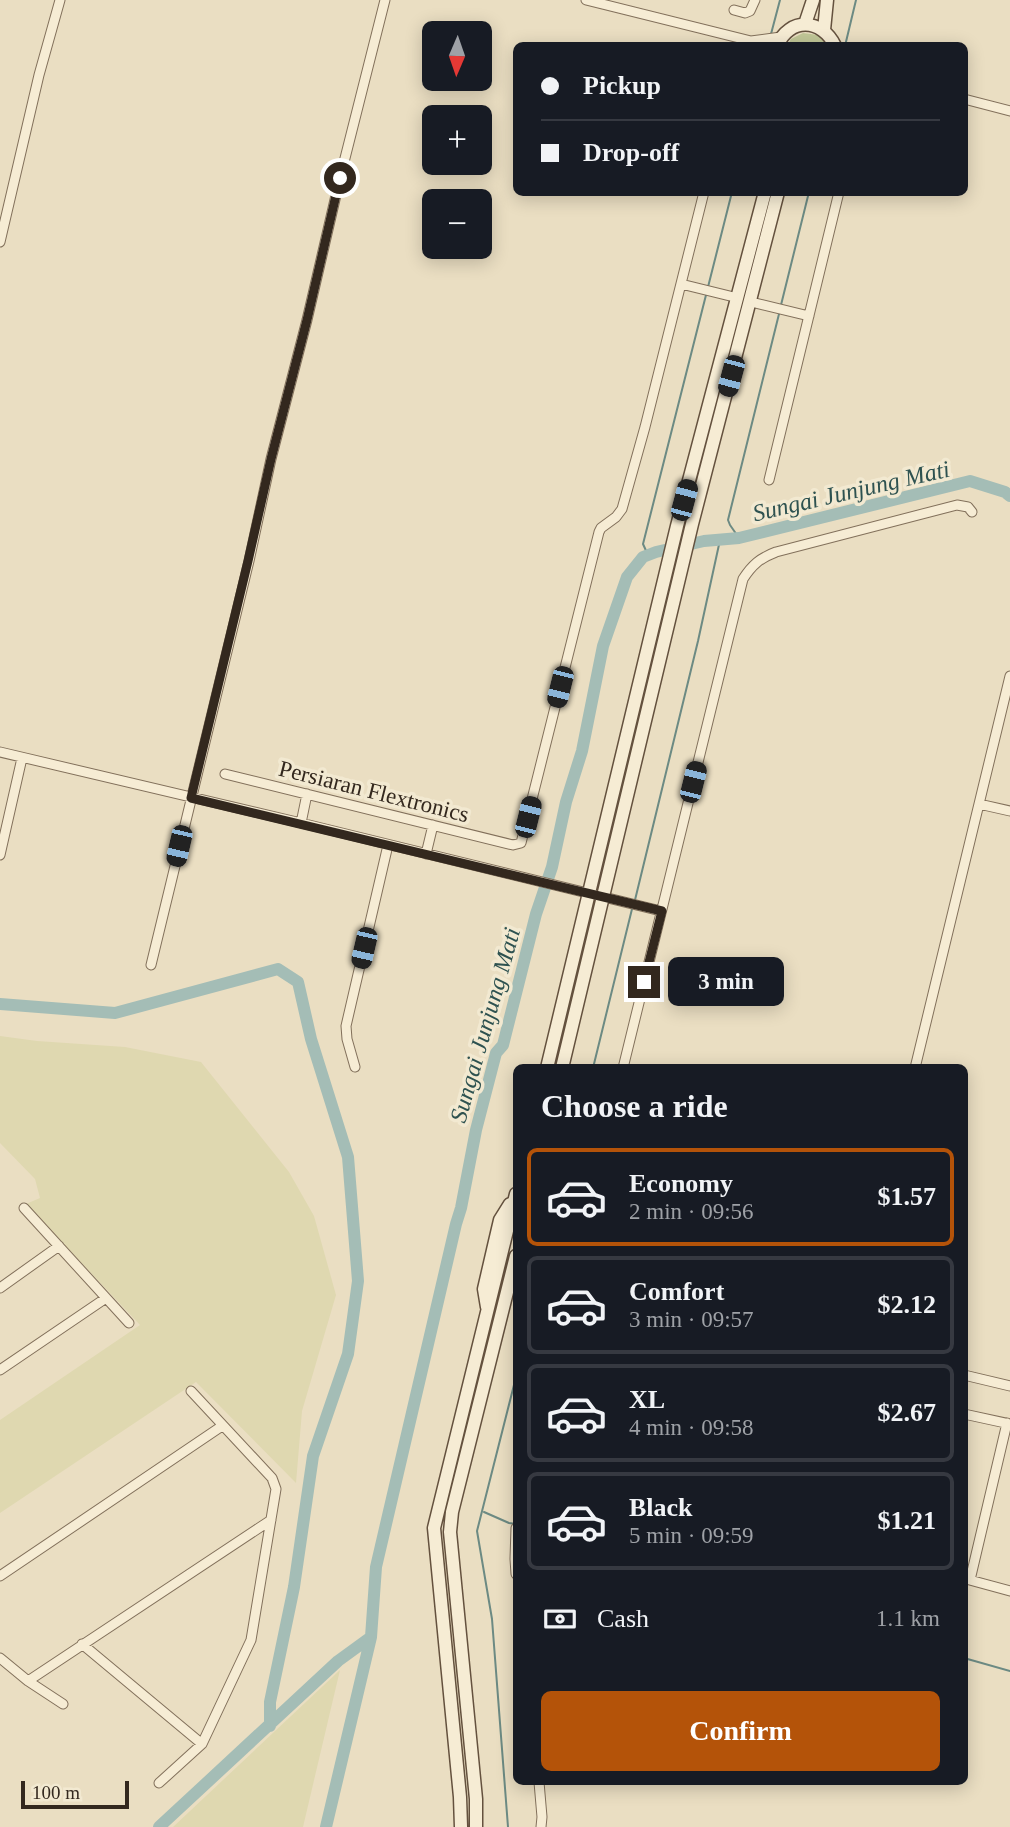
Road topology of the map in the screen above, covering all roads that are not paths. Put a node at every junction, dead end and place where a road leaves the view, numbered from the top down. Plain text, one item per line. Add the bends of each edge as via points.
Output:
1 (60, 0) edge
2 (385, 0) edge
3 (586, 0) edge
4 (755, 0) edge
5 (813, 0) edge
6 (827, 0) edge
7 (734, 10) dead end
8 (805, 24) junction
9 (824, 30) junction
10 (774, 40) edge
11 (750, 42) edge
12 (834, 42) edge
13 (968, 100) edge
14 (1010, 111) edge
15 (703, 196) edge
16 (764, 196) edge
17 (777, 196) edge
18 (838, 196) edge
19 (5, 199) edge
20 (0, 242) edge
21 (681, 284) junction
22 (745, 300) junction
23 (809, 316) junction
24 (769, 480) dead end
25 (972, 512) dead end
26 (1010, 676) edge
27 (0, 752) edge
28 (22, 758) junction
29 (225, 774) dead end
30 (307, 794) junction
31 (191, 798) junction
32 (979, 804) junction
33 (1010, 811) edge
34 (301, 823) junction
35 (433, 825) junction
36 (388, 845) junction
37 (426, 854) junction
38 (0, 855) edge
39 (588, 893) junction
40 (603, 897) junction
41 (662, 911) junction
42 (151, 965) dead end
43 (548, 1064) edge
44 (563, 1064) edge
45 (624, 1064) edge
46 (916, 1064) edge
47 (355, 1067) dead end
48 (513, 1200) edge
49 (24, 1208) dead end
50 (513, 1208) edge
51 (59, 1247) junction
52 (500, 1263) junction
53 (513, 1263) edge
54 (513, 1271) edge
55 (0, 1288) edge
56 (106, 1298) junction
57 (488, 1310) junction
58 (129, 1323) dead end
59 (0, 1370) edge
60 (968, 1376) edge
61 (1010, 1386) edge
62 (191, 1391) dead end
63 (968, 1415) edge
64 (1009, 1423) edge
65 (222, 1426) junction
66 (271, 1520) junction
67 (968, 1575) edge
68 (0, 1576) edge
69 (968, 1579) edge
70 (1010, 1591) edge
71 (82, 1644) junction
72 (0, 1658) edge
73 (27, 1681) junction
74 (63, 1704) dead end
75 (202, 1744) junction
76 (159, 1783) dead end
77 (539, 1785) edge
78 (461, 1827) edge
79 (476, 1827) edge
80 (541, 1827) edge

1 - 19 street
2 - 31 street
3 - 11 street
4 - 7 street via 750,11
5 - 8 main road
6 - 9 main road
8 - 9 main road
8 - 10 main road
9 - 12 main road
13 - 14 street
15 - 21 street
16 - 22 main road
17 - 22 main road
18 - 23 street
19 - 20 street
21 - 22 street
21 - 35 street, Persiaran Flextronics via 622,509 601,528 517,844
22 - 23 street
22 - 39 main road via 677,526
22 - 40 main road
23 - 24 street
25 - 41 street via 957,505 776,552 751,567 743,579
26 - 32 street
27 - 28 street
28 - 31 street
28 - 38 street
29 - 30 street, Persiaran Flextronics
30 - 34 street
30 - 35 street, Persiaran Flextronics
31 - 34 street
31 - 42 street
32 - 33 street
32 - 46 street
34 - 36 street
35 - 37 street
36 - 37 street
36 - 47 street via 346,1026
37 - 39 street
39 - 40 street
39 - 43 main road
40 - 41 street
40 - 44 main road
41 - 45 street
48 - 57 main road via 498,1227 484,1289
49 - 51 street
50 - 52 main road
51 - 55 street
51 - 56 street
52 - 53 street
52 - 57 main road
54 - 79 main road via 450,1532
56 - 58 street
56 - 59 street
57 - 78 main road via 434,1528
60 - 61 street
62 - 65 street
63 - 64 street
64 - 67 street
65 - 66 street via 272,1478 276,1489
65 - 68 street
66 - 71 street
66 - 75 street via 251,1640
69 - 70 street
71 - 73 street
71 - 75 street
72 - 73 street
73 - 74 street
75 - 76 street
77 - 80 street

